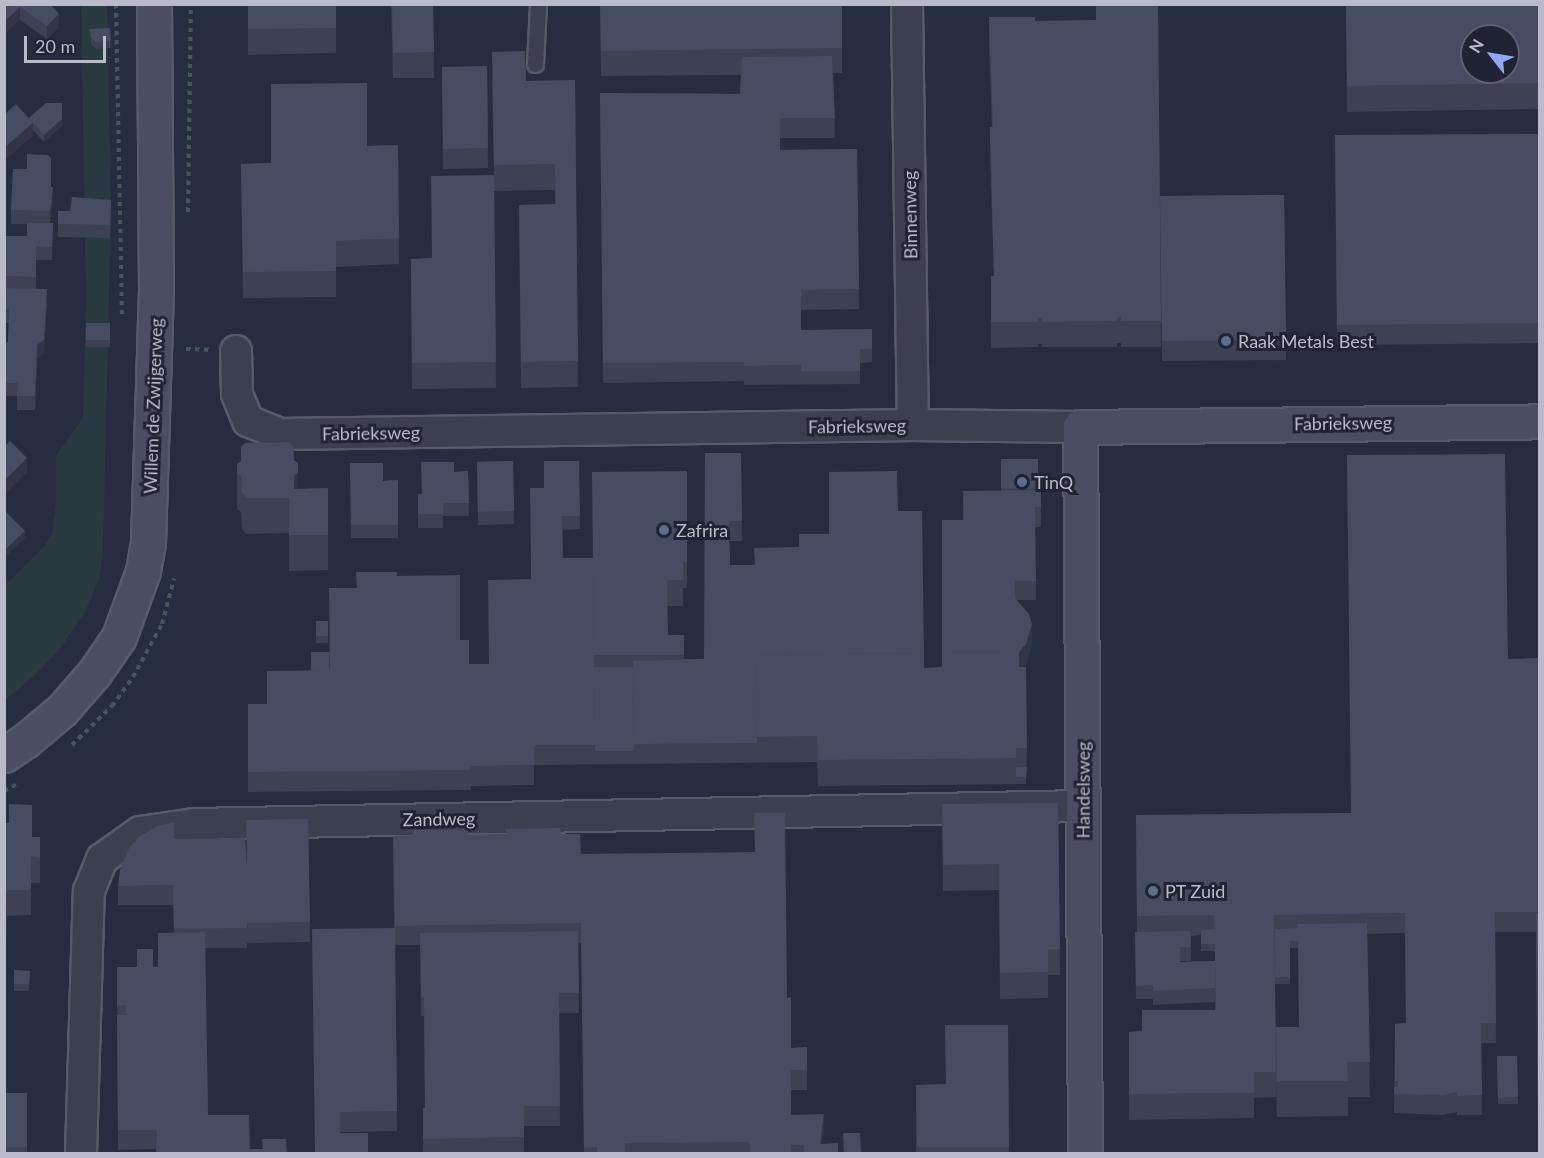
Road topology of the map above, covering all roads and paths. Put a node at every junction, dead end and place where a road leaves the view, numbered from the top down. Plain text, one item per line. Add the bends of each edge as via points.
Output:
1 (116, 4) edge
2 (154, 4) edge
3 (538, 4) edge
4 (907, 4) edge
5 (535, 64) dead end
6 (122, 323) dead end
7 (236, 351) dead end
8 (1539, 421) edge
9 (913, 425) junction
10 (1080, 427) junction
11 (4, 754) edge
12 (1083, 806) junction
13 (81, 1154) edge
14 (1085, 1154) edge

1 - 6 path, Willem de Zwijgerweg
2 - 11 street, Willem de Zwijgerweg via 156,290 148,543 143,571 119,637 95,672 62,710
3 - 5 lane
4 - 9 street, Binnenweg
7 - 9 street, Fabrieksweg via 237,394 248,421 280,434
8 - 10 street, Fabrieksweg
9 - 10 street, Fabrieksweg
10 - 12 street, Handelsweg
12 - 13 street, Zandweg via 194,824 140,832 102,859 89,891
12 - 14 street, Handelsweg

